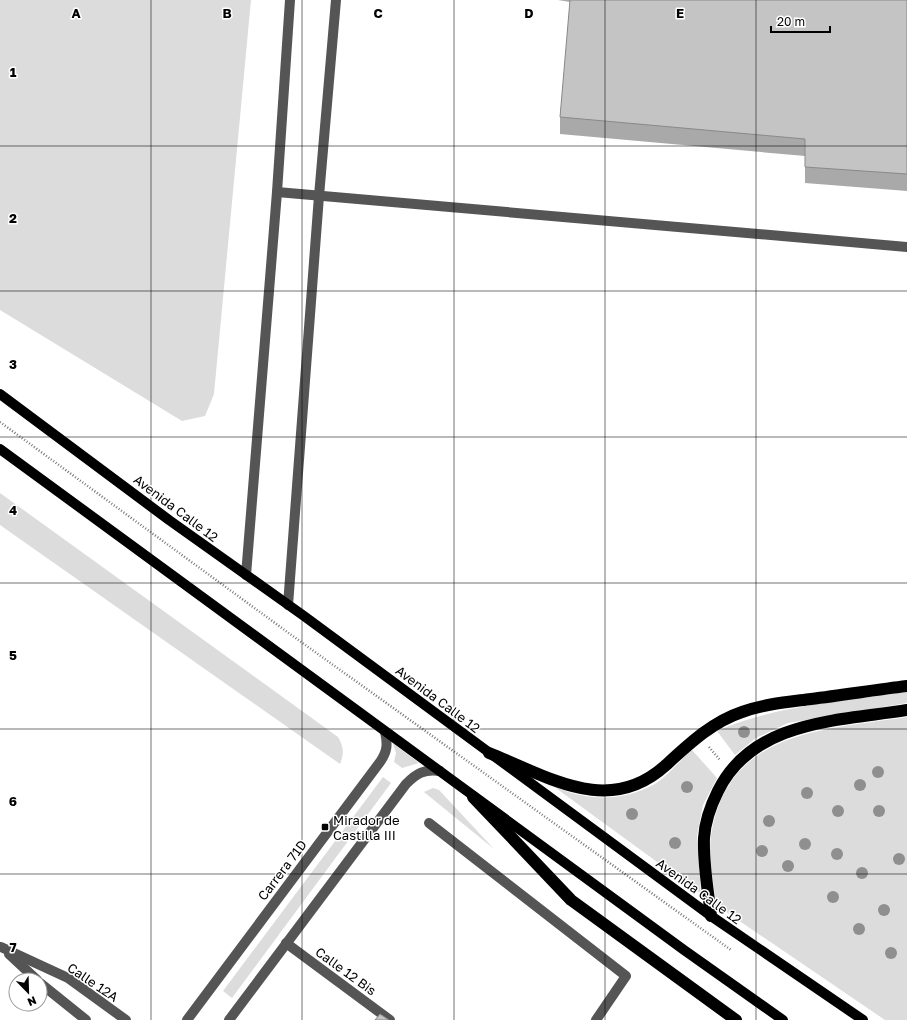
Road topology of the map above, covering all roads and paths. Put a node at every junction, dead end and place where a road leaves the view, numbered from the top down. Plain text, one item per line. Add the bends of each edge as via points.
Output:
1 (290, 0) edge
2 (336, 0) edge
3 (277, 192) junction
4 (319, 196) junction
5 (907, 247) edge
6 (0, 394) edge
7 (0, 422) edge
8 (0, 449) edge
9 (246, 575) junction
10 (288, 605) junction
11 (907, 686) edge
12 (907, 710) edge
13 (385, 732) junction
14 (708, 746) dead end
15 (489, 753) junction
16 (721, 761) dead end
17 (440, 771) junction
18 (473, 797) junction
19 (429, 823) dead end
20 (711, 916) junction
21 (701, 930) dead end
22 (286, 943) junction
23 (0, 947) edge
24 (27, 972) edge
25 (48, 989) edge
26 (377, 1016) edge
27 (86, 1020) edge
28 (126, 1020) edge
29 (186, 1020) edge
30 (229, 1020) edge
31 (390, 1020) edge
32 (596, 1020) edge
33 (736, 1020) edge
34 (784, 1020) edge
35 (863, 1020) edge

1 - 3 street
2 - 4 street
3 - 4 street
3 - 9 street
4 - 5 street
4 - 10 street
6 - 9 main road, Avenida Calle 12
7 - 21 path
8 - 13 main road
9 - 10 main road, Avenida Calle 12
10 - 15 main road, Avenida Calle 12
11 - 15 highway via 768,705 742,712 713,726 649,779 626,789 596,791 567,785
12 - 20 highway via 789,730 760,744 740,760 724,780 711,807 704,836
13 - 17 main road
13 - 29 street, Carrera 71D via 386,753 380,762
14 - 16 path
15 - 20 main road, Avenida Calle 12
17 - 18 main road
17 - 22 street via 416,773 406,784
18 - 33 highway via 571,900
18 - 34 main road
19 - 32 street via 626,976
20 - 35 main road, Avenida Calle 12
22 - 26 street, Calle 12 Bis
22 - 30 street
23 - 24 street, Calle 12A
23 - 28 street, Calle 12A via 68,978
25 - 27 street
26 - 31 street, Calle 12 Bis

